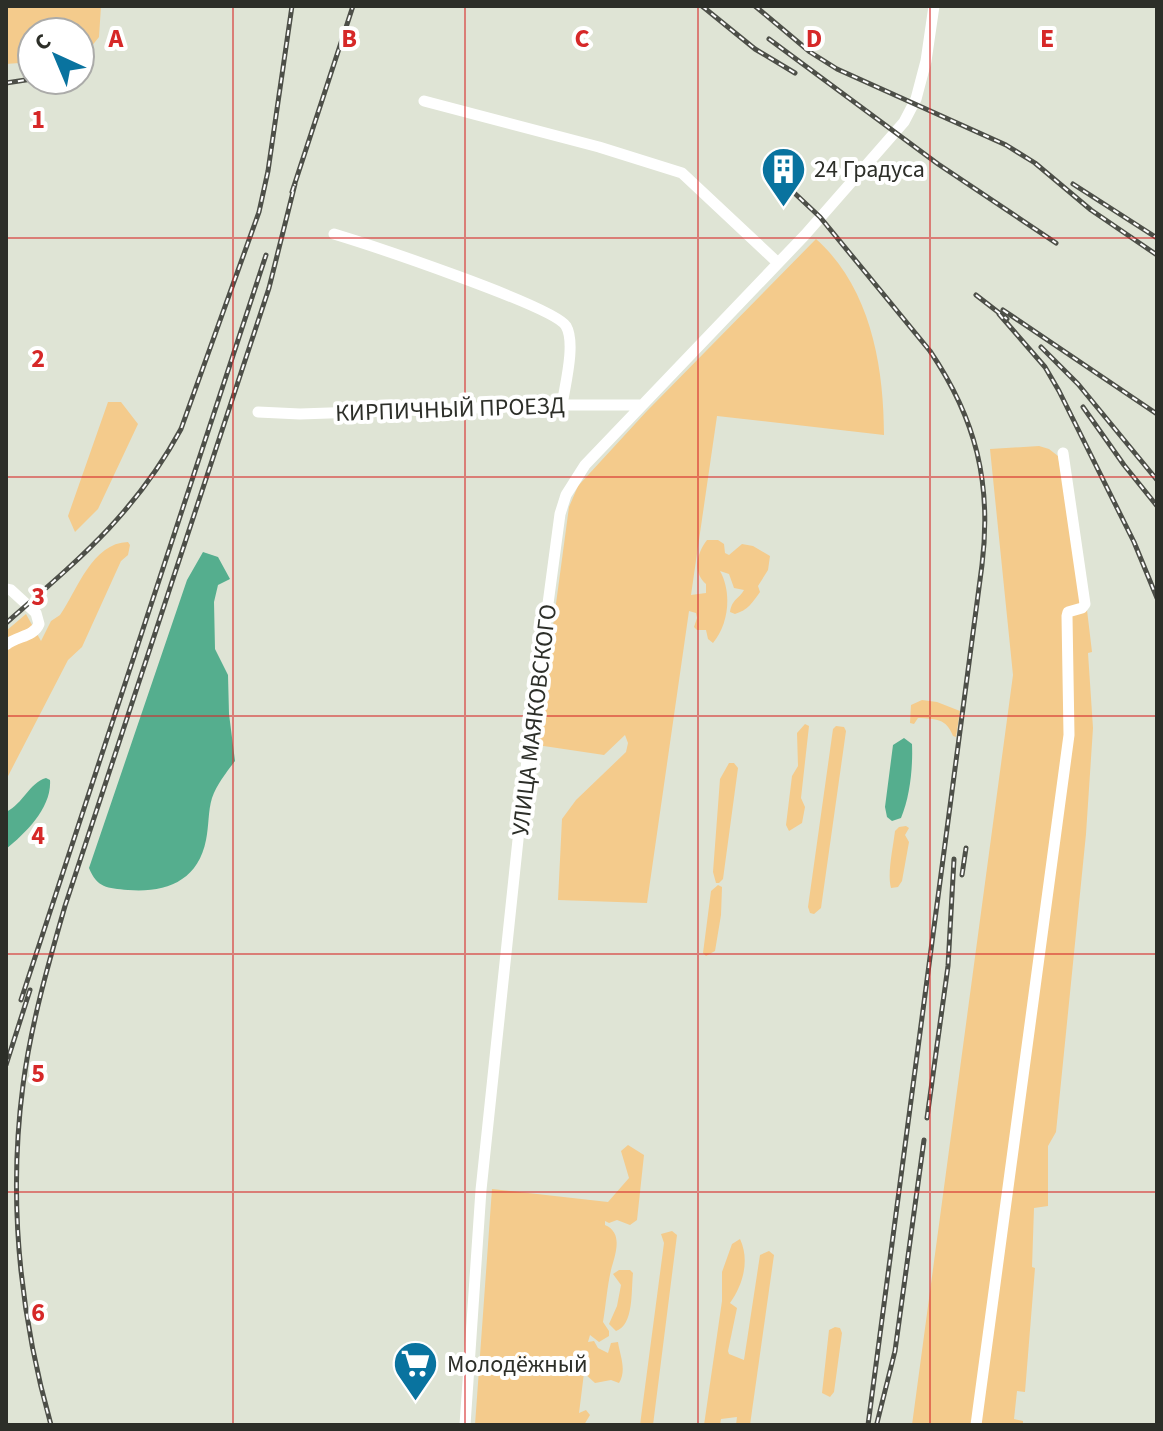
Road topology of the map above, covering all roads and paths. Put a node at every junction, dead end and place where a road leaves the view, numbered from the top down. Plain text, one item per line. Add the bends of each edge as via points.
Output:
1 (934, 6) edge
2 (424, 101) dead end
3 (334, 234) dead end
4 (778, 263) junction
5 (562, 405) junction
6 (641, 405) junction
7 (258, 412) dead end
8 (1063, 453) dead end
9 (6, 589) edge
10 (6, 645) edge
11 (465, 1425) edge
12 (976, 1425) edge

1 - 4 street, УЛИЦА МАЯКОВСКОГО via 926,61 904,122
2 - 4 street via 682,173
3 - 5 street via 559,319 569,332
4 - 6 street, УЛИЦА МАЯКОВСКОГО
5 - 6 street, КИРПИЧНЫЙ ПРОЕЗД
5 - 7 street, КИРПИЧНЫЙ ПРОЕЗД
6 - 11 street, УЛИЦА МАЯКОВСКОГО via 575,478 560,514 524,783 484,1163
8 - 12 street via 1085,604 1067,616 1069,735
9 - 10 street via 36,613 39,624

